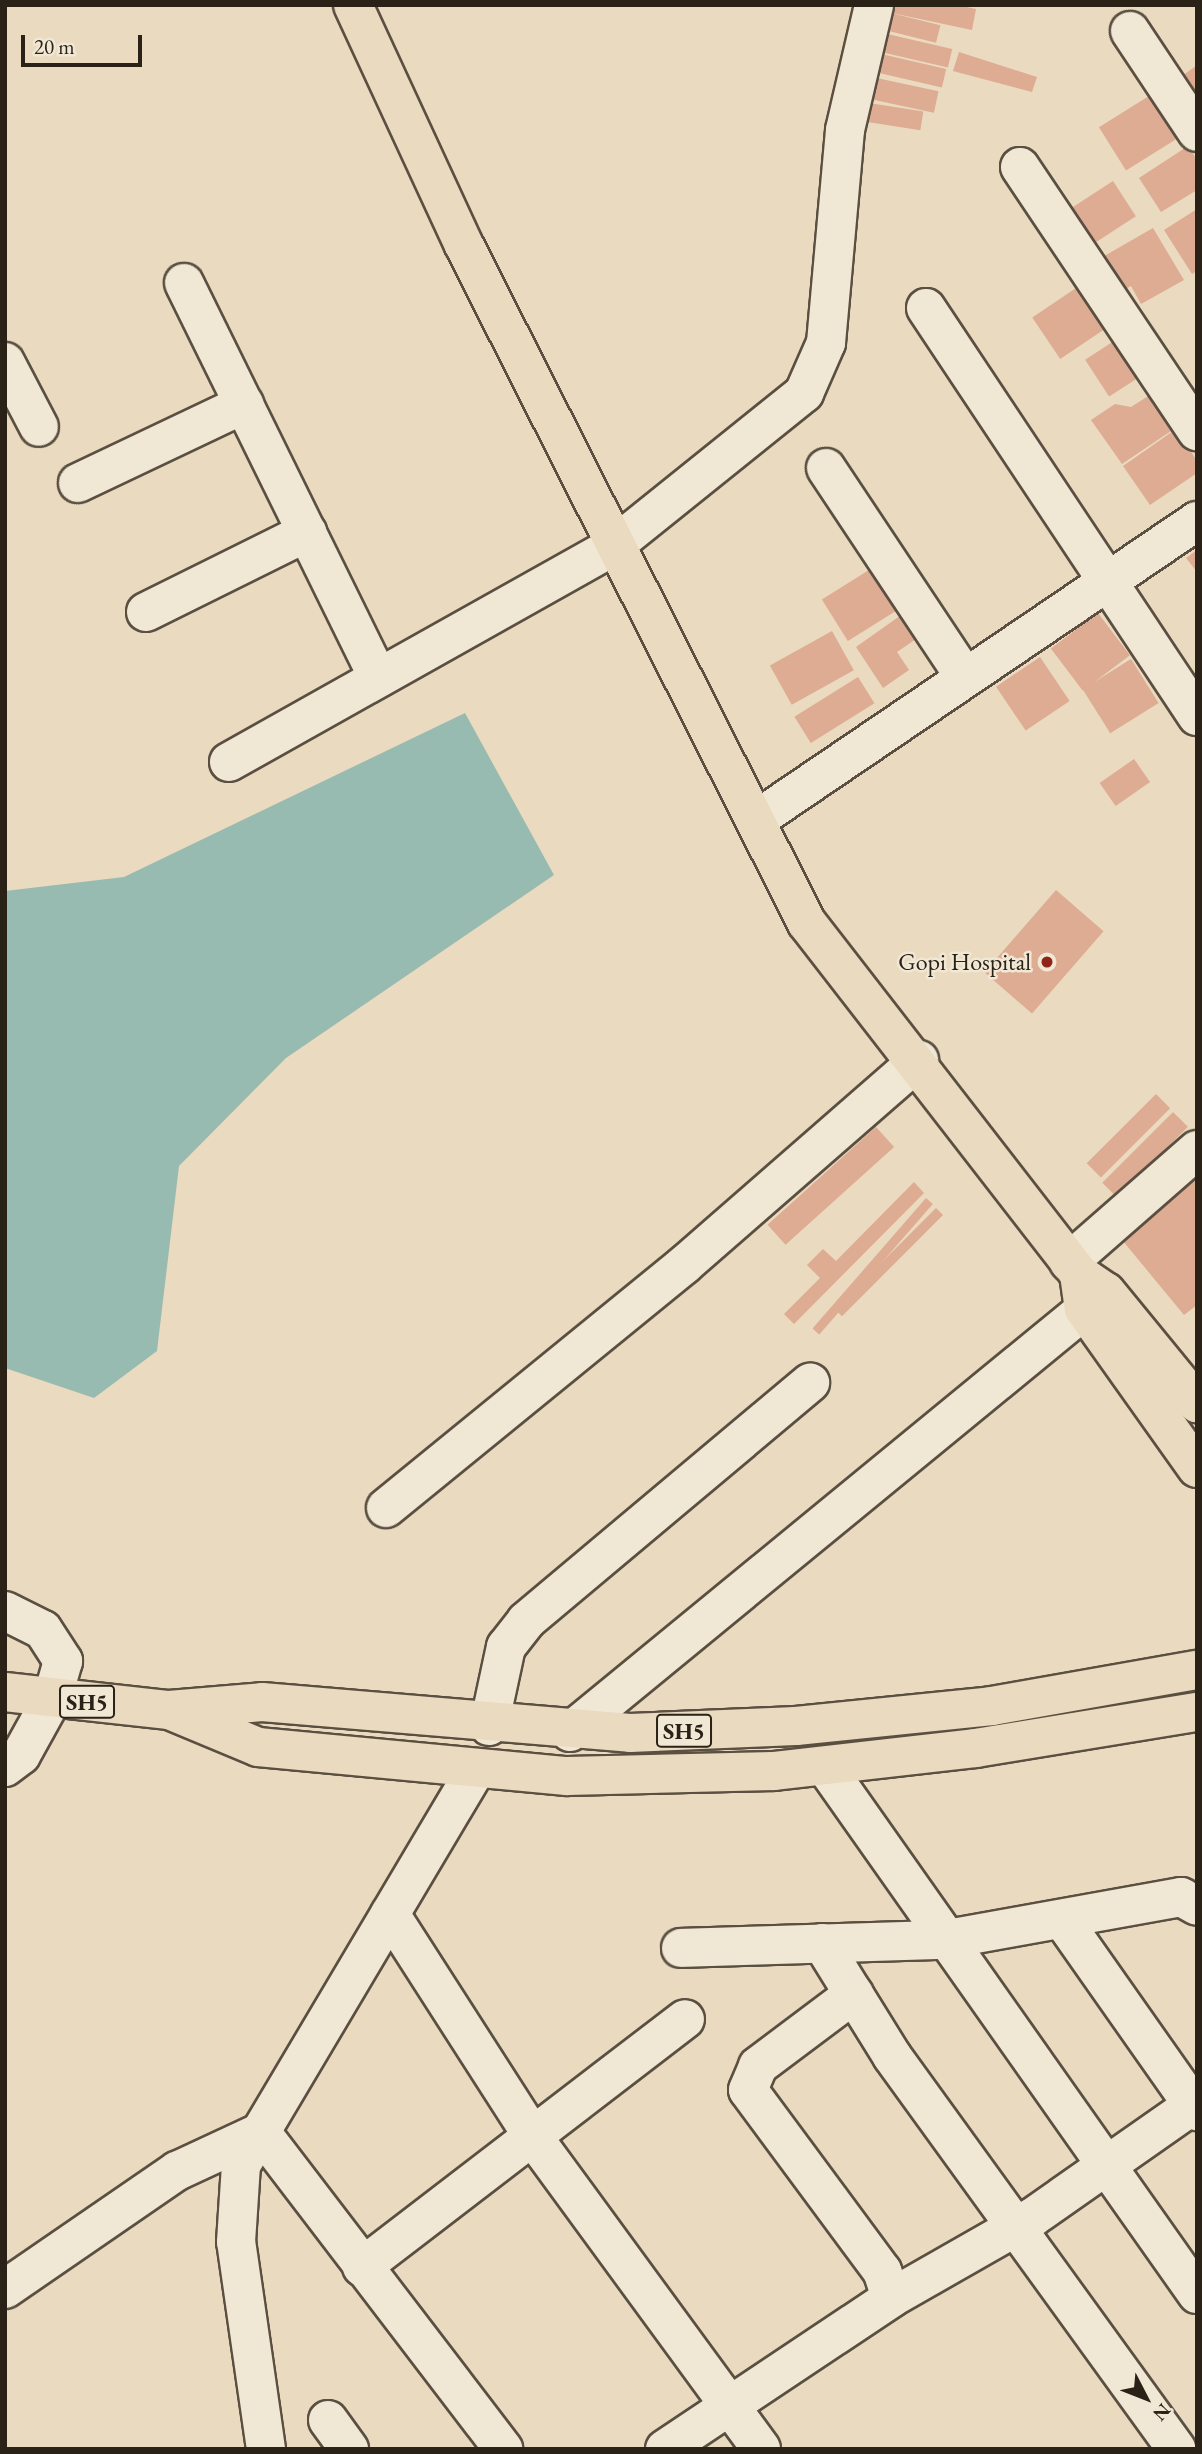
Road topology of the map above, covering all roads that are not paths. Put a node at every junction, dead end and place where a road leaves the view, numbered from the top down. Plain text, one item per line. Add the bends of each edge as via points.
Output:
1 (353, 5) edge
2 (874, 5) edge
3 (1130, 31) dead end
4 (1197, 132) edge
5 (1020, 167) dead end
6 (184, 283) dead end
7 (926, 308) dead end
8 (5, 362) edge
9 (244, 404) junction
10 (39, 426) dead end
11 (1197, 431) edge
12 (826, 468) dead end
13 (78, 483) dead end
14 (1197, 521) edge
15 (307, 532) junction
16 (615, 545) junction
17 (1105, 579) junction
18 (146, 612) dead end
19 (965, 677) junction
20 (378, 678) junction
21 (1197, 716) edge
22 (229, 762) dead end
23 (756, 821) junction
24 (919, 1060) junction
25 (1197, 1150) edge
26 (1084, 1284) junction
27 (810, 1383) dead end
28 (1197, 1403) edge
29 (1197, 1468) edge
30 (386, 1508) dead end
31 (5, 1611) edge
32 (1197, 1670) edge
33 (5, 1692) edge
34 (53, 1697) junction
35 (169, 1710) junction
36 (1197, 1712) edge
37 (489, 1726) junction
38 (570, 1732) junction
39 (825, 1766) junction
40 (5, 1767) edge
41 (475, 1771) junction
42 (1197, 1906) edge
43 (390, 1914) junction
44 (1062, 1919) junction
45 (942, 1940) junction
46 (822, 1943) junction
47 (681, 1948) dead end
48 (853, 1994) junction
49 (685, 2020) dead end
50 (1195, 2106) edge
51 (261, 2132) junction
52 (533, 2137) junction
53 (1103, 2164) junction
54 (1014, 2229) junction
55 (362, 2267) junction
56 (5, 2290) edge
57 (1197, 2294) edge
58 (891, 2298) junction
59 (727, 2404) junction
60 (266, 2449) edge
61 (503, 2449) edge
62 (665, 2449) edge
63 (761, 2449) edge
64 (1177, 2449) edge

1 - 16 main road via 464,245
2 - 16 street via 845,130 820,369 778,420
3 - 4 street
5 - 11 street
6 - 9 street
7 - 17 street
8 - 10 street
9 - 13 street
9 - 15 street
12 - 19 street
14 - 17 street
15 - 18 street
15 - 20 street
16 - 20 street
16 - 23 main road
17 - 19 street
17 - 21 street
19 - 23 street
20 - 22 street
23 - 24 main road via 807,923
24 - 26 main road
24 - 30 street via 684,1265
25 - 26 street
26 - 28 main road
26 - 29 main road
26 - 38 street
27 - 37 street via 526,1621 506,1647
31 - 34 street via 59,1646 63,1661
32 - 38 main road, SH5 via 992,1706 809,1725
33 - 34 main road, SH5
34 - 35 main road, SH5
34 - 40 street via 21,1755
35 - 37 main road, SH5 via 262,1702
35 - 41 main road, SH5 via 258,1747
36 - 39 main road, SH5
37 - 38 main road, SH5
39 - 41 main road, SH5 via 567,1776
39 - 45 street
41 - 43 street
42 - 44 street via 1181,1897
43 - 51 street
43 - 52 street
44 - 45 street
44 - 50 street
45 - 46 street
45 - 53 street
46 - 47 street
46 - 48 street
48 - 54 street
48 - 58 street via 758,2066 748,2090 882,2271
49 - 52 street
50 - 53 street
51 - 55 street
51 - 56 street via 177,2171
51 - 60 street via 241,2165 236,2242
52 - 55 street
52 - 59 street
53 - 54 street
53 - 57 street
54 - 58 street
54 - 64 street
55 - 61 street
58 - 59 street
59 - 62 street
59 - 63 street

